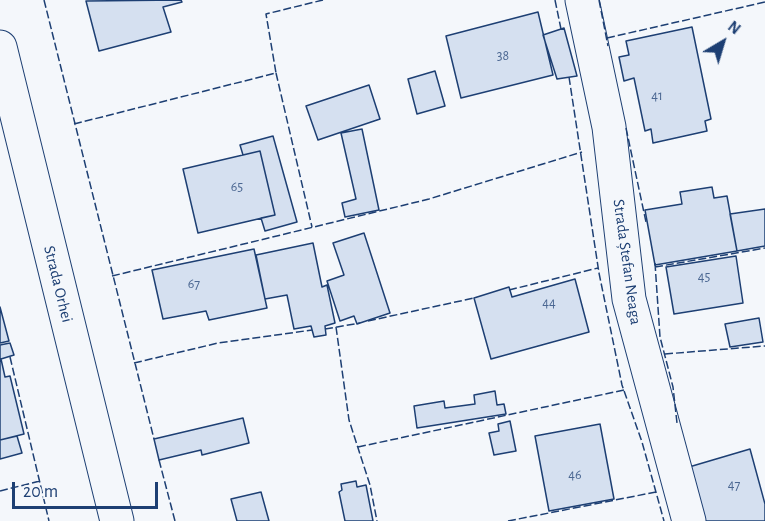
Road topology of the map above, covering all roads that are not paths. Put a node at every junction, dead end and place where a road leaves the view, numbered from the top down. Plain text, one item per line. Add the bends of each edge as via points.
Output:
1 (582, 0) edge
2 (0, 47) edge
3 (117, 521) edge
4 (689, 521) edge

1 - 4 street, Strada Ștefan Neaga via 609,127 629,299
2 - 3 street, Strada Orhei

